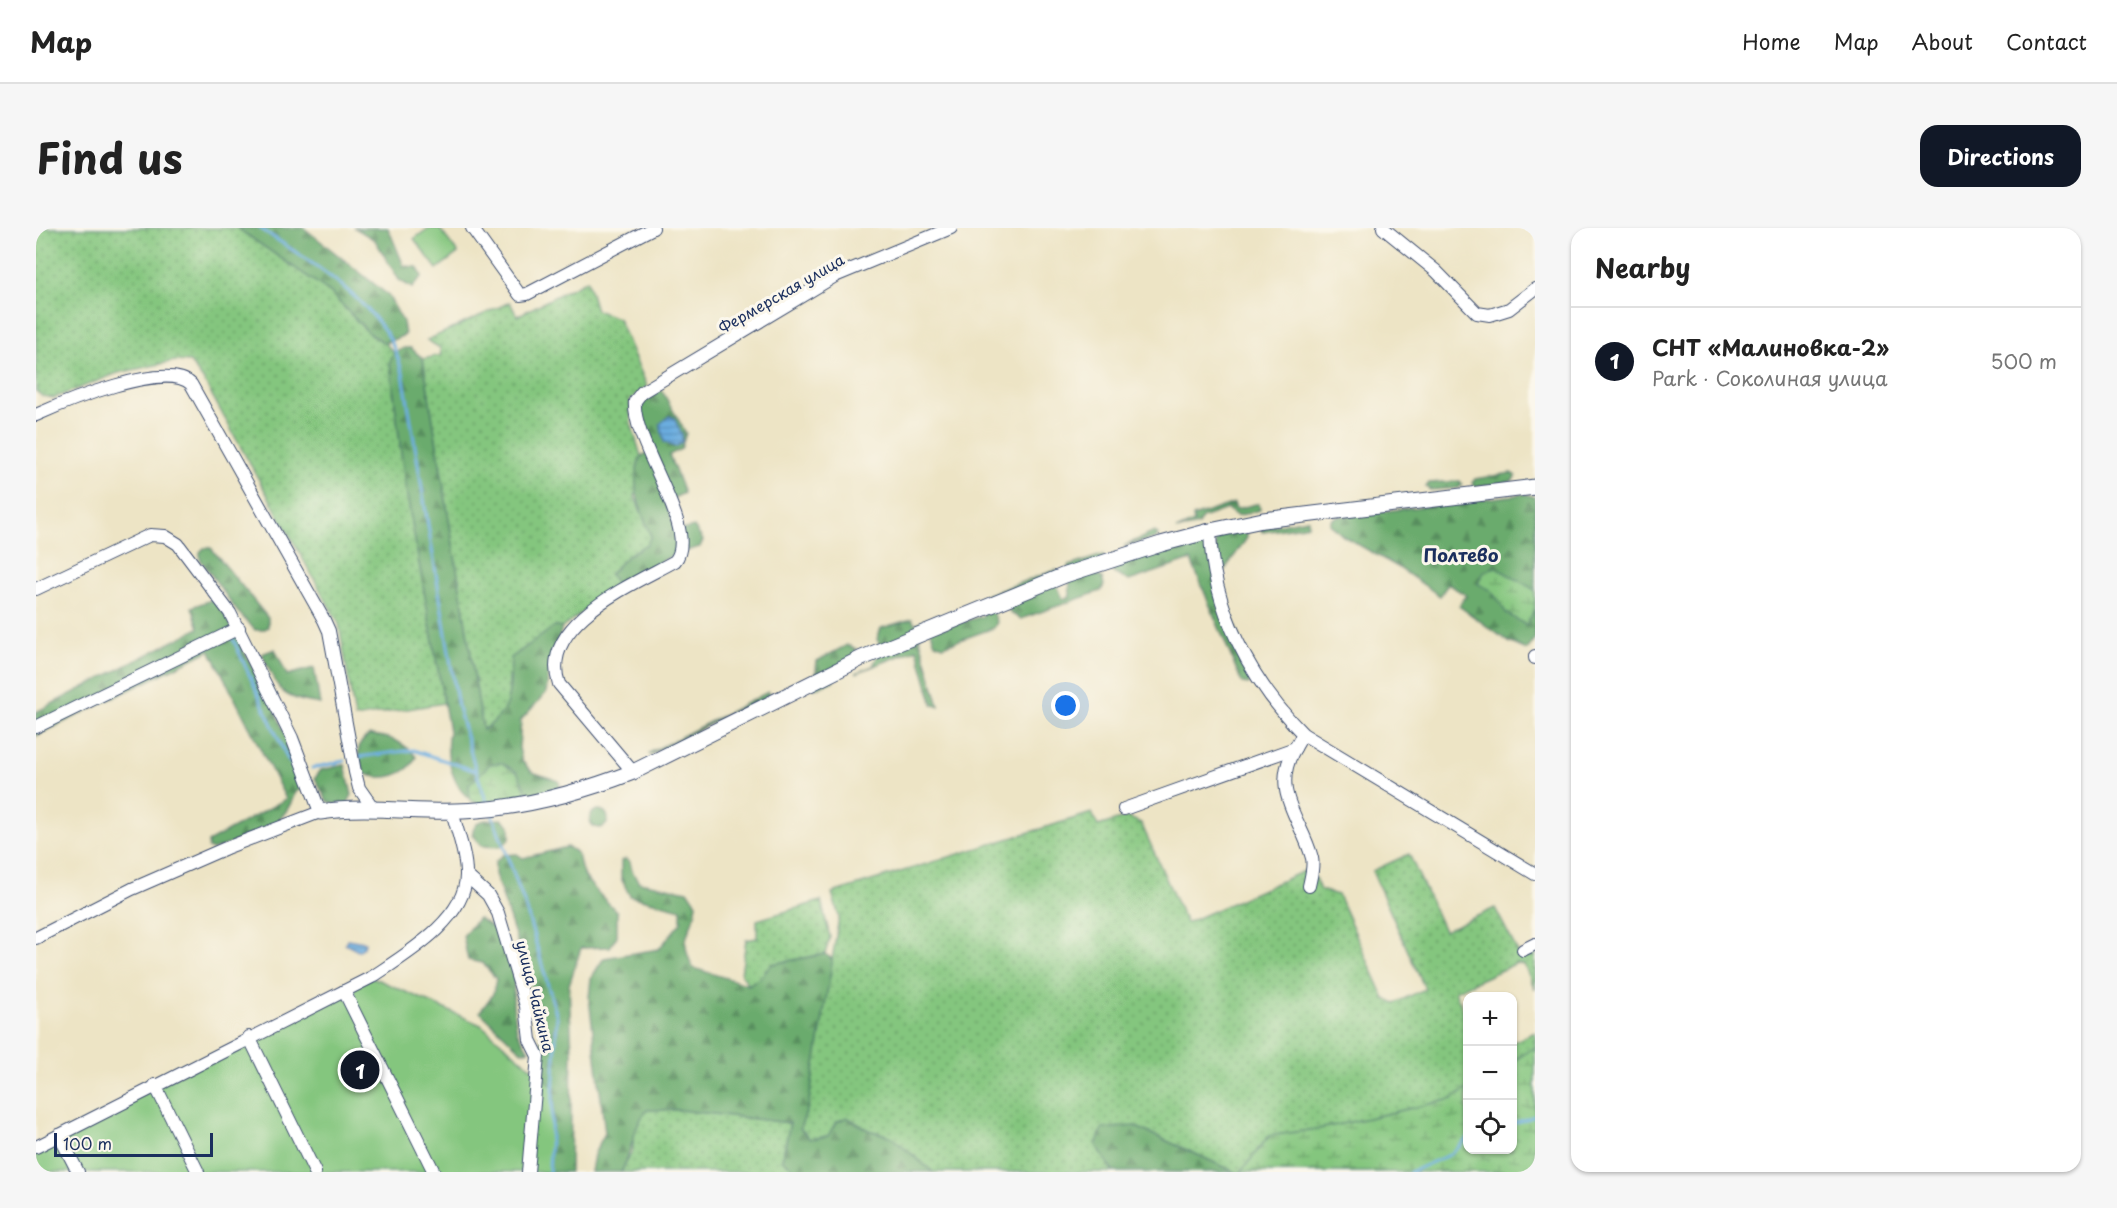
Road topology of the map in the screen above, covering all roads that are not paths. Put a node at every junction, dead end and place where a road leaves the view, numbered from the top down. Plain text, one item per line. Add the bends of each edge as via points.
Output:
1 (472, 228) edge
2 (653, 228) edge
3 (951, 228) edge
4 (1383, 228) edge
5 (632, 233) edge
6 (1535, 289) edge
7 (36, 401) edge
8 (42, 413) edge
9 (1535, 487) edge
10 (1210, 531) junction
11 (36, 589) edge
12 (239, 628) junction
13 (36, 727) edge
14 (1303, 734) junction
15 (1295, 747) junction
16 (633, 772) junction
17 (373, 808) junction
18 (1124, 809) dead end
19 (452, 811) junction
20 (321, 812) junction
21 (1535, 874) edge
22 (467, 876) junction
23 (1309, 886) dead end
24 (36, 938) edge
25 (1535, 944) edge
26 (1523, 950) dead end
27 (344, 991) junction
28 (249, 1037) junction
29 (155, 1086) junction
30 (59, 1135) junction
31 (36, 1147) edge
32 (78, 1172) edge
33 (198, 1172) edge
34 (315, 1172) edge
35 (434, 1172) edge
36 (528, 1172) edge

1 - 5 street via 520,295
2 - 5 street
3 - 16 street, Фермерская улица via 835,276 642,392 635,401 636,422 680,531 680,556 613,594 585,615 564,642 556,674 559,684
4 - 6 street via 1436,271 1477,313 1491,315 1509,309
7 - 8 street
8 - 17 street via 91,392 162,377 177,376 191,384 329,631 355,772 359,788
9 - 10 street via 1297,515
10 - 14 street via 1219,597 1246,658 1262,687
10 - 16 street via 1065,575 919,633 798,688
11 - 12 street via 135,540 165,536 178,544 202,573
12 - 13 street
12 - 20 street via 292,738
14 - 15 street
14 - 21 street
15 - 18 street
15 - 23 street via 1286,776 1286,792 1312,858
16 - 19 street via 535,800
17 - 19 street
17 - 20 street
19 - 22 street
20 - 24 street via 226,848
22 - 27 street via 461,898 440,926 398,959
22 - 36 street, улица Чайкина via 488,895 498,913 526,1006 530,1040 538,1054
25 - 26 street
27 - 28 street
27 - 35 street
28 - 29 street
28 - 34 street
29 - 30 street
29 - 33 street
30 - 31 street
30 - 32 street

